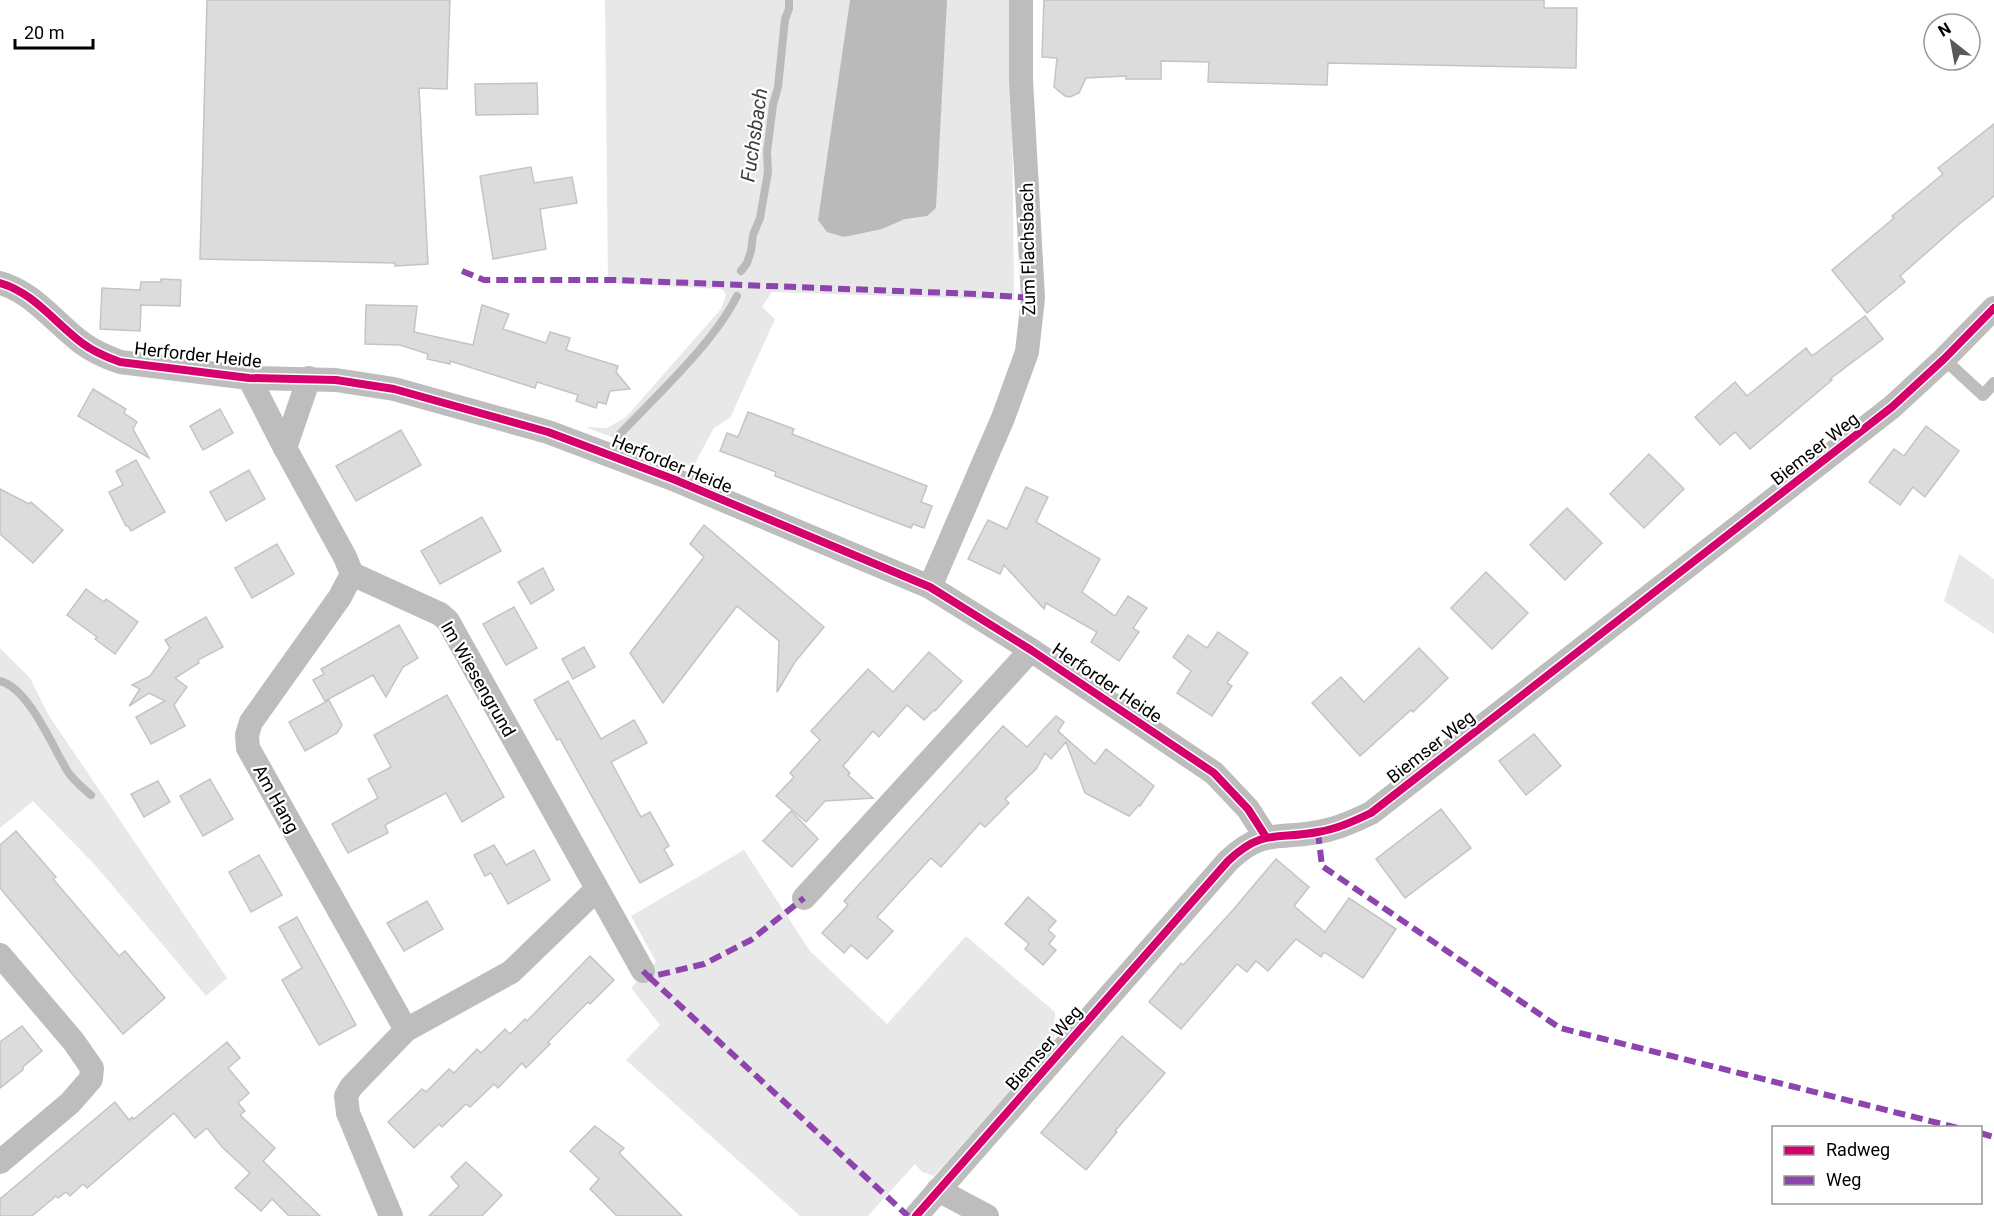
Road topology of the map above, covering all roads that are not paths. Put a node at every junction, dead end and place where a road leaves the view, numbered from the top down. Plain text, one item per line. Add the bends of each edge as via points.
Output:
1 (1021, 0) edge
2 (0, 283) edge
3 (1994, 308) edge
4 (1944, 359) junction
5 (249, 378) junction
6 (309, 378) junction
7 (1994, 383) edge
8 (285, 448) junction
9 (352, 574) junction
10 (930, 587) junction
11 (1031, 650) junction
12 (1266, 837) junction
13 (596, 890) junction
14 (804, 898) dead end
15 (0, 955) edge
16 (643, 971) dead end
17 (406, 1030) junction
18 (0, 1162) edge
19 (938, 1190) junction
20 (391, 1216) edge
21 (916, 1216) edge
22 (987, 1216) edge

1 - 10 street, Zum Flachsbach via 1021,80 1033,298 1027,352
2 - 5 street, Herforder Heide via 33,300 82,343 120,362
3 - 4 street, Biemser Weg
4 - 7 lane via 1983,395
4 - 12 street, Biemser Weg via 1876,420 1371,813 1318,832
5 - 6 street, Herforder Heide
5 - 8 street
6 - 8 street
6 - 10 street, Herforder Heide via 394,389 548,432 673,479
8 - 9 street
9 - 13 street, Im Wiesengrund via 441,614 448,621
9 - 17 street, Am Hang via 340,597 251,722 248,748
10 - 11 street, Herforder Heide
11 - 12 street, Herforder Heide via 1214,773 1248,809
11 - 14 street, Herforder Heide
12 - 19 street, Biemser Weg via 1243,847 1228,861
13 - 16 street, Im Wiesengrund
13 - 17 street via 511,972
15 - 18 street via 92,1068 91,1079 70,1103
17 - 20 street via 346,1096 348,1113
19 - 21 street, Biemser Weg
19 - 22 street

